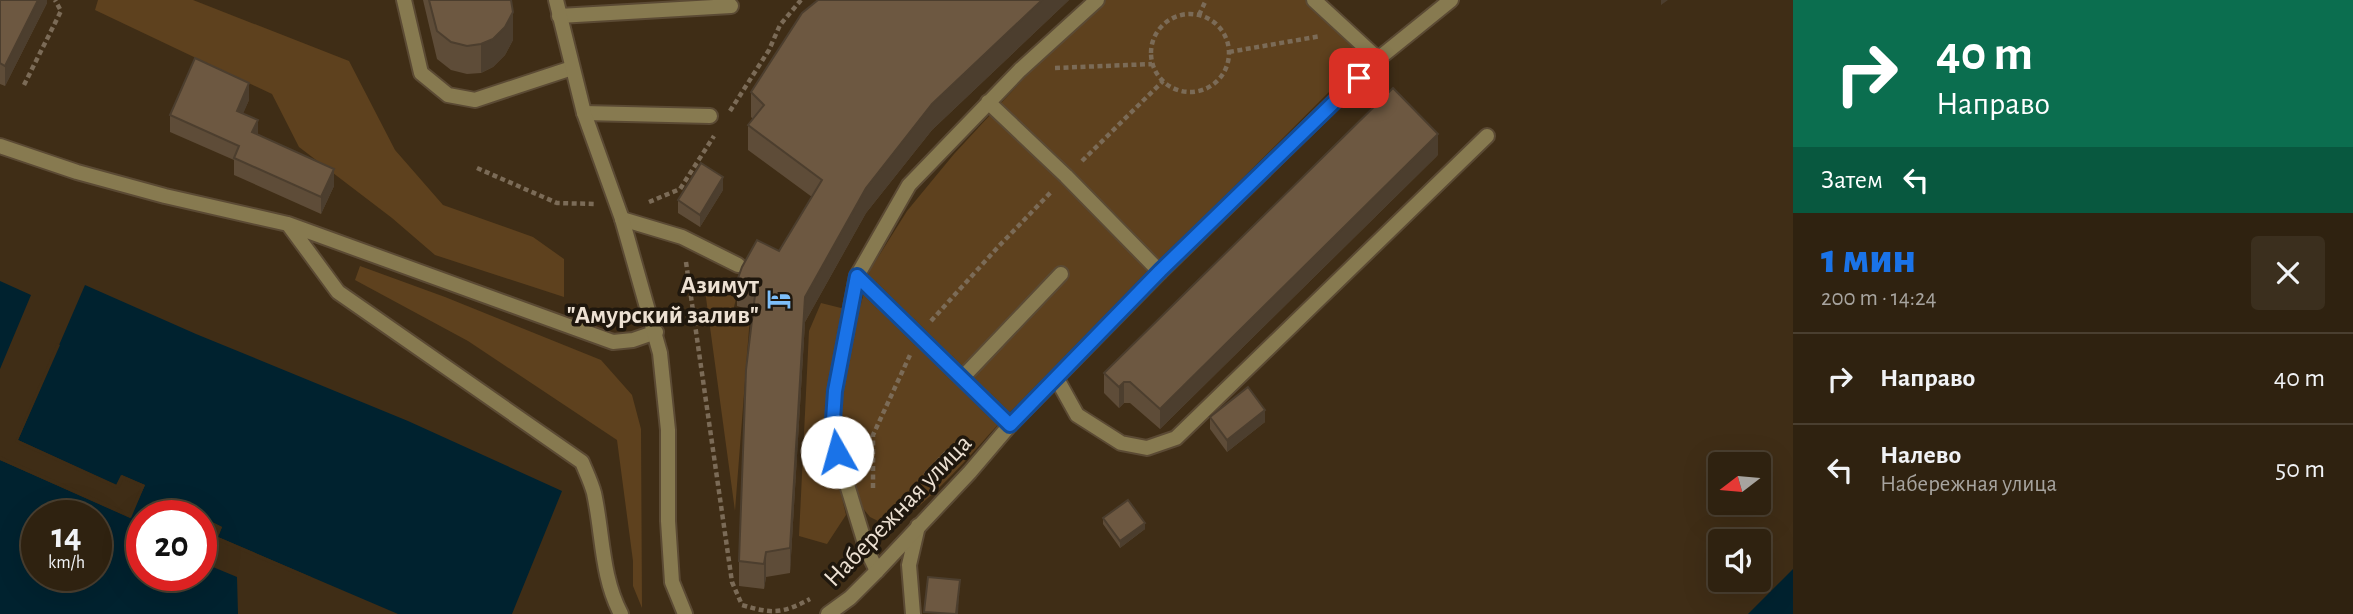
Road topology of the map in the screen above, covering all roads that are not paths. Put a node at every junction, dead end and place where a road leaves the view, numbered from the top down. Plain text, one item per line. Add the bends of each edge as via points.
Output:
1 (404, 0) edge
2 (556, 0) edge
3 (1097, 0) edge
4 (1314, 0) edge
5 (1451, 0) edge
6 (731, 6) dead end
7 (559, 16) junction
8 (1378, 59) junction
9 (572, 68) junction
10 (988, 102) junction
11 (584, 113) junction
12 (717, 118) road end
13 (1487, 136) dead end
14 (0, 146) edge
15 (622, 219) junction
16 (288, 224) junction
17 (738, 265) dead end
18 (1160, 271) junction
19 (1061, 274) dead end
20 (857, 276) junction
21 (656, 332) junction
22 (963, 377) junction
23 (1057, 379) junction
24 (1010, 425) junction
25 (918, 526) junction
26 (877, 571) junction
27 (621, 614) edge
28 (685, 614) edge
29 (828, 614) edge
30 (913, 614) edge

1 - 9 street via 421,73 448,95 475,100
2 - 7 street
3 - 10 street
4 - 8 street
5 - 8 street, Набережная улица
6 - 7 street
7 - 9 street
8 - 18 street, Набережная улица
9 - 11 street
10 - 18 street
10 - 20 street via 909,185
11 - 12 street
11 - 15 street
13 - 23 street via 1176,438 1147,448 1121,443 1077,415
14 - 16 street via 77,173
15 - 17 street via 682,237
15 - 21 street
16 - 21 street via 613,342
16 - 27 street via 338,292 582,462 593,490 606,573
18 - 23 street, Набережная улица
19 - 22 street
20 - 22 street
20 - 26 street via 833,420 837,452
21 - 28 street via 668,430 672,582
22 - 24 street
23 - 24 street, Набережная улица
24 - 25 street, Набережная улица
25 - 26 street, Набережная улица
25 - 30 street via 909,565
26 - 29 street, Набережная улица

